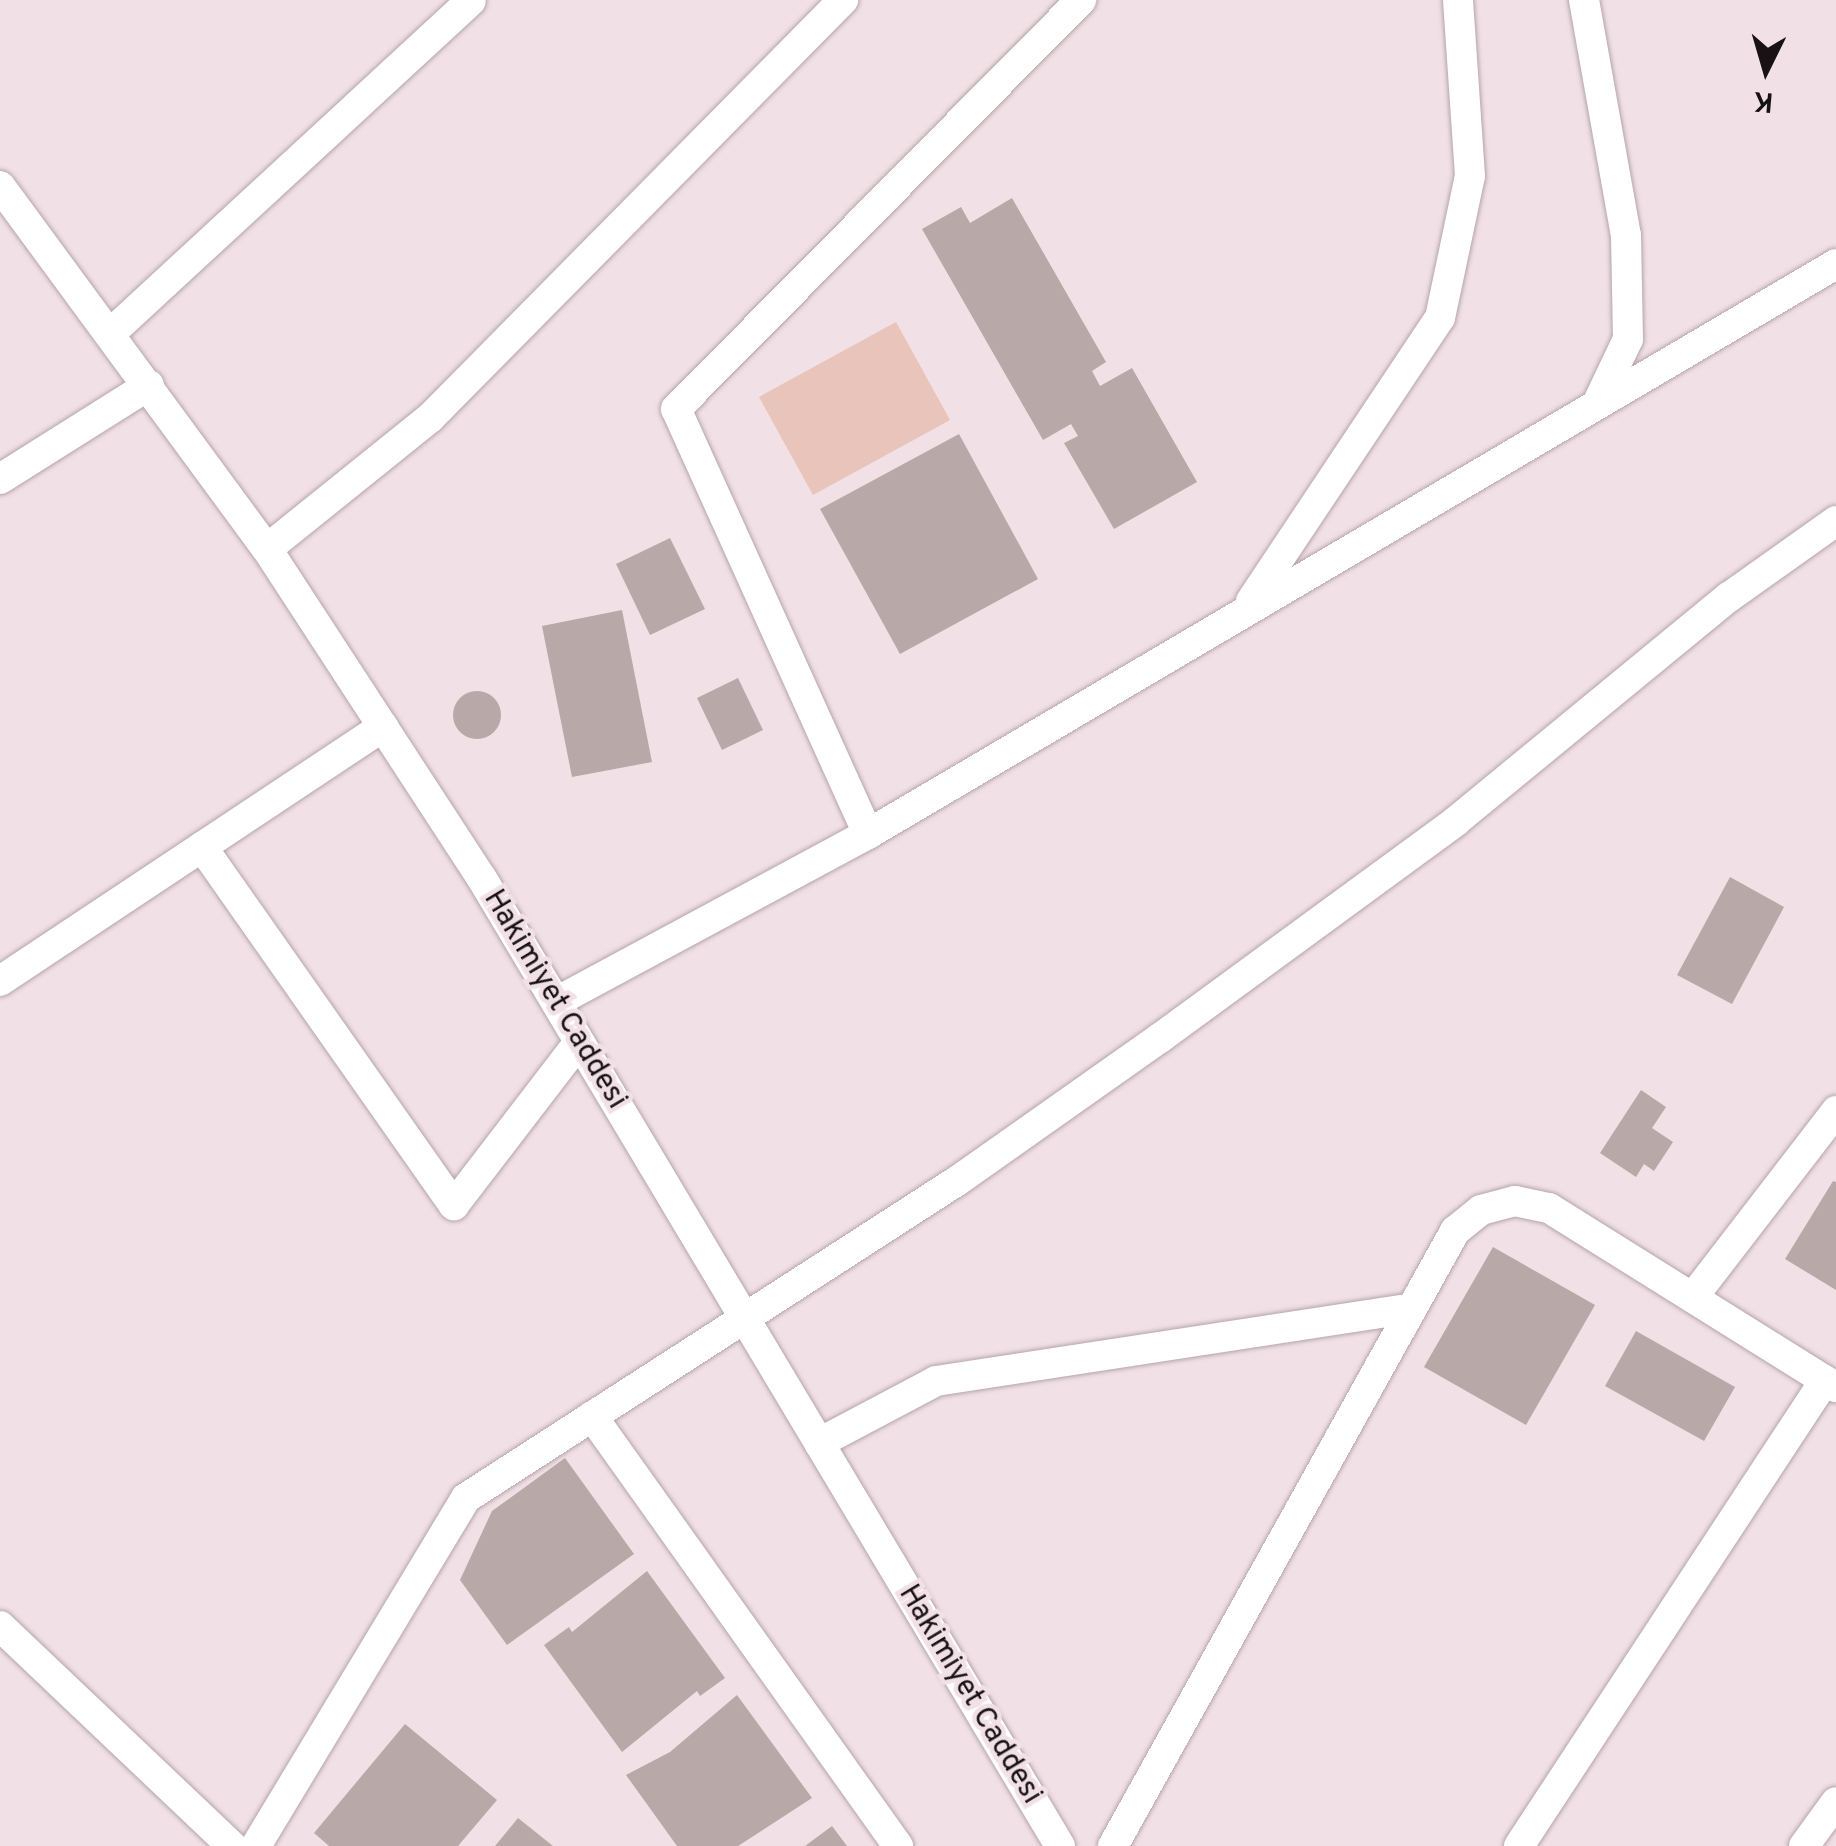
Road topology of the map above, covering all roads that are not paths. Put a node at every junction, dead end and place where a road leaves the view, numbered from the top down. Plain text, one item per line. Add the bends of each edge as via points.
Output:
1 (843, 0) edge
2 (1080, 0) edge
3 (1458, 0) edge
4 (1584, 0) edge
5 (470, 1) edge
6 (0, 186) edge
7 (1836, 264) edge
8 (112, 332) junction
9 (150, 384) junction
10 (1598, 402) junction
11 (0, 480) edge
12 (1836, 521) edge
13 (267, 548) junction
14 (1246, 607) junction
15 (384, 727) junction
16 (868, 834) junction
17 (202, 847) junction
18 (0, 981) edge
19 (556, 1002) junction
20 (579, 1042) junction
21 (1836, 1111) edge
22 (1692, 1298) junction
23 (1412, 1308) junction
24 (744, 1318) junction
25 (1830, 1383) edge
26 (592, 1416) junction
27 (819, 1443) junction
28 (0, 1626) edge
29 (1836, 1802) edge
30 (232, 1846) edge
31 (256, 1846) edge
32 (898, 1846) edge
33 (1060, 1846) edge
34 (1113, 1846) edge
35 (1518, 1846) edge
36 (1804, 1846) edge

1 - 13 street via 430,418
2 - 16 street via 676,409
3 - 14 street via 1470,176 1440,318
4 - 10 street via 1626,235 1628,339
5 - 8 street
6 - 8 street, Hakimiyet Caddesi
7 - 10 street
8 - 9 street, Hakimiyet Caddesi
9 - 11 street
9 - 13 street, Hakimiyet Caddesi
10 - 14 street
12 - 24 street via 1729,597 1456,822 957,1181
13 - 15 street, Hakimiyet Caddesi
14 - 16 street
15 - 17 street
15 - 19 street, Hakimiyet Caddesi
16 - 19 street
17 - 18 street
17 - 20 street via 454,1206
19 - 20 street, Hakimiyet Caddesi
20 - 24 street, Hakimiyet Caddesi
21 - 22 street
22 - 23 street via 1550,1208 1514,1201 1481,1210 1455,1231
22 - 25 street
23 - 27 street via 936,1381
23 - 34 street
24 - 26 street
24 - 27 street, Hakimiyet Caddesi
25 - 35 street
26 - 31 street via 466,1498
26 - 32 street
27 - 33 street, Hakimiyet Caddesi
28 - 30 street
29 - 36 street

